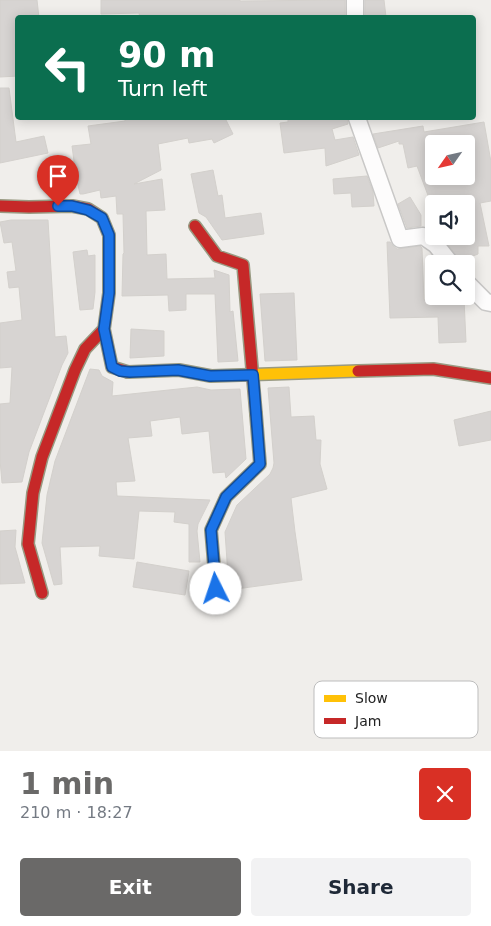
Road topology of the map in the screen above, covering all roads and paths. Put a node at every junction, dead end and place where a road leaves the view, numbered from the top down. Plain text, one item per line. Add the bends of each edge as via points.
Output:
1 (355, 0) edge
2 (355, 15) edge
3 (358, 120) edge
4 (0, 206) edge
5 (194, 226) dead end
6 (444, 255) edge
7 (475, 291) edge
8 (491, 303) edge
9 (104, 329) junction
10 (253, 375) junction
11 (491, 378) edge
12 (216, 589) dead end
13 (42, 593) dead end

1 - 2 street
3 - 6 street via 400,239 423,236
4 - 9 street via 72,206 102,218 109,235 109,293
5 - 10 street via 217,256 243,265
7 - 8 street
9 - 10 street via 112,367 120,371 178,370 210,376
9 - 13 street via 85,349 75,370 42,457 33,493 28,544
10 - 11 street via 433,369
10 - 12 street via 260,464 226,497 211,530

